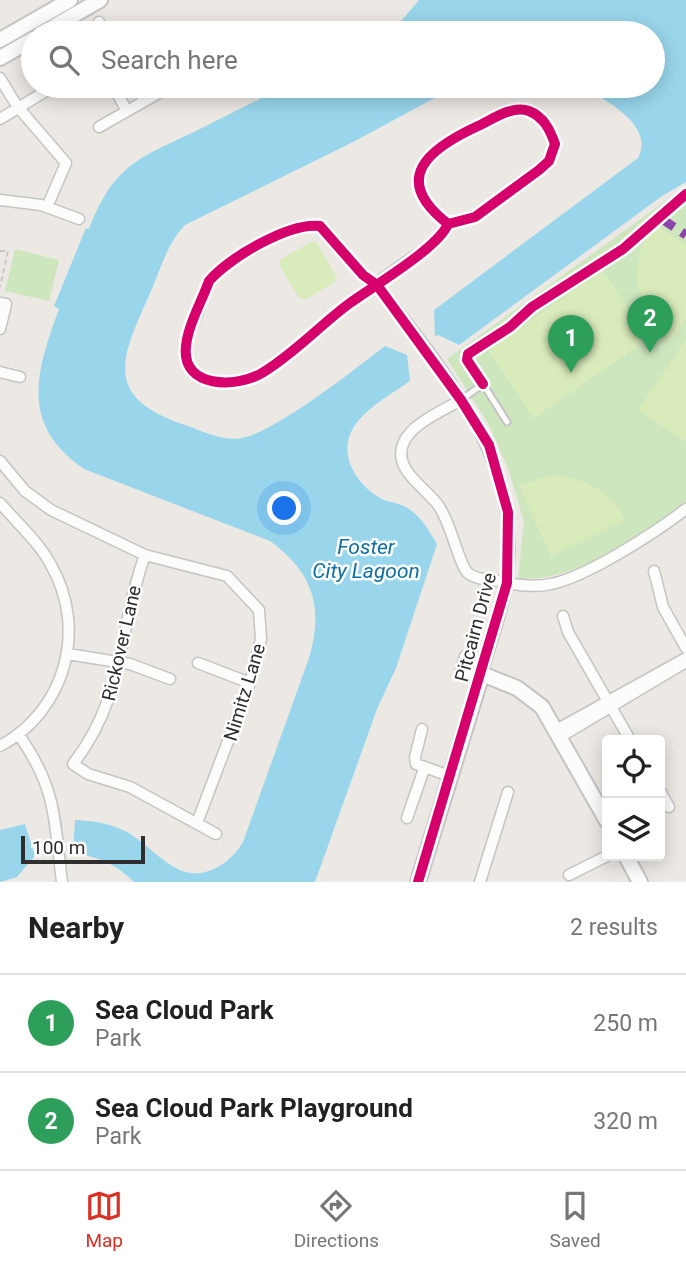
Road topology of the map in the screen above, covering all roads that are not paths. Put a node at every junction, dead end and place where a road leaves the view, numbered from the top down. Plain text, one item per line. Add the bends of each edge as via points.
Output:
1 (70, 0) edge
2 (100, 0) edge
3 (33, 21) edge
4 (64, 21) edge
5 (21, 28) edge
6 (0, 40) edge
7 (21, 46) edge
8 (0, 58) edge
9 (0, 78) edge
10 (32, 98) edge
11 (120, 98) edge
12 (143, 98) edge
13 (150, 98) edge
14 (145, 101) junction
15 (17, 106) junction
16 (127, 111) junction
17 (0, 118) edge
18 (99, 127) dead end
19 (0, 200) edge
20 (47, 207) junction
21 (79, 219) dead end
22 (449, 224) junction
23 (377, 285) junction
24 (0, 303) edge
25 (0, 329) edge
26 (0, 372) edge
27 (20, 377) dead end
28 (461, 400) junction
29 (507, 422) dead end
30 (0, 461) edge
31 (0, 503) edge
32 (686, 509) edge
33 (145, 555) junction
34 (654, 571) dead end
35 (507, 583) junction
36 (563, 616) dead end
37 (686, 648) edge
38 (68, 654) junction
39 (465, 656) dead end
40 (686, 660) edge
41 (119, 663) junction
42 (198, 663) dead end
43 (481, 676) junction
44 (170, 679) dead end
45 (250, 682) junction
46 (609, 704) junction
47 (422, 729) dead end
48 (558, 734) junction
49 (19, 735) junction
50 (627, 735) edge
51 (0, 746) edge
52 (424, 769) junction
53 (450, 776) junction
54 (508, 792) dead end
55 (664, 798) edge
56 (669, 807) dead end
57 (602, 812) edge
58 (407, 818) dead end
59 (197, 823) junction
60 (216, 834) dead end
61 (602, 858) edge
62 (629, 861) edge
63 (569, 875) dead end
64 (62, 882) edge
65 (418, 882) edge
66 (480, 882) edge
67 (640, 882) edge

1 - 3 street
2 - 4 street
5 - 6 street
7 - 8 street
9 - 15 street
10 - 15 street
11 - 16 street
12 - 14 street
13 - 14 street
14 - 16 street
15 - 17 street
15 - 20 street via 66,163
16 - 18 street
19 - 20 street
20 - 21 street
22 - 22 street via 475,217 549,161 555,144 546,123 529,111 511,110 447,141 432,154 418,172 421,193 429,208
22 - 23 street via 439,242
23 - 23 street via 320,226 289,231 233,261 209,281 187,340 189,364 205,380 250,379
23 - 28 street, Pitcairn Drive
24 - 25 street via 6,304
26 - 27 street
28 - 29 lane via 483,384
28 - 35 street, Pitcairn Drive via 489,445 502,482 510,545
28 - 35 street via 410,432 402,446 402,459 445,516 467,572
30 - 33 street, Nimitz Lane via 36,501
31 - 38 street via 44,553 58,578 65,602
32 - 35 street via 567,579 537,586
33 - 41 street, Rickover Lane via 132,592
33 - 45 street, Nimitz Lane via 219,572 252,599 259,610 261,639
34 - 37 street via 663,607
35 - 43 street, Pitcairn Drive
36 - 46 street
38 - 41 street
38 - 49 street via 51,698
39 - 43 street via 461,670
40 - 46 street
41 - 44 street
41 - 59 street, Rickover Lane via 115,686 92,740 73,764 88,774 130,787
42 - 45 street
43 - 48 street via 533,698
43 - 53 street, Pitcairn Drive
45 - 59 street, Nimitz Lane
46 - 48 street
46 - 50 street
47 - 52 street via 415,757 418,767
48 - 57 street
49 - 51 street
49 - 64 street via 51,794
52 - 53 street
52 - 58 street
53 - 65 street, Pitcairn Drive
54 - 66 street
55 - 56 street
59 - 60 street
61 - 63 street
62 - 67 street

